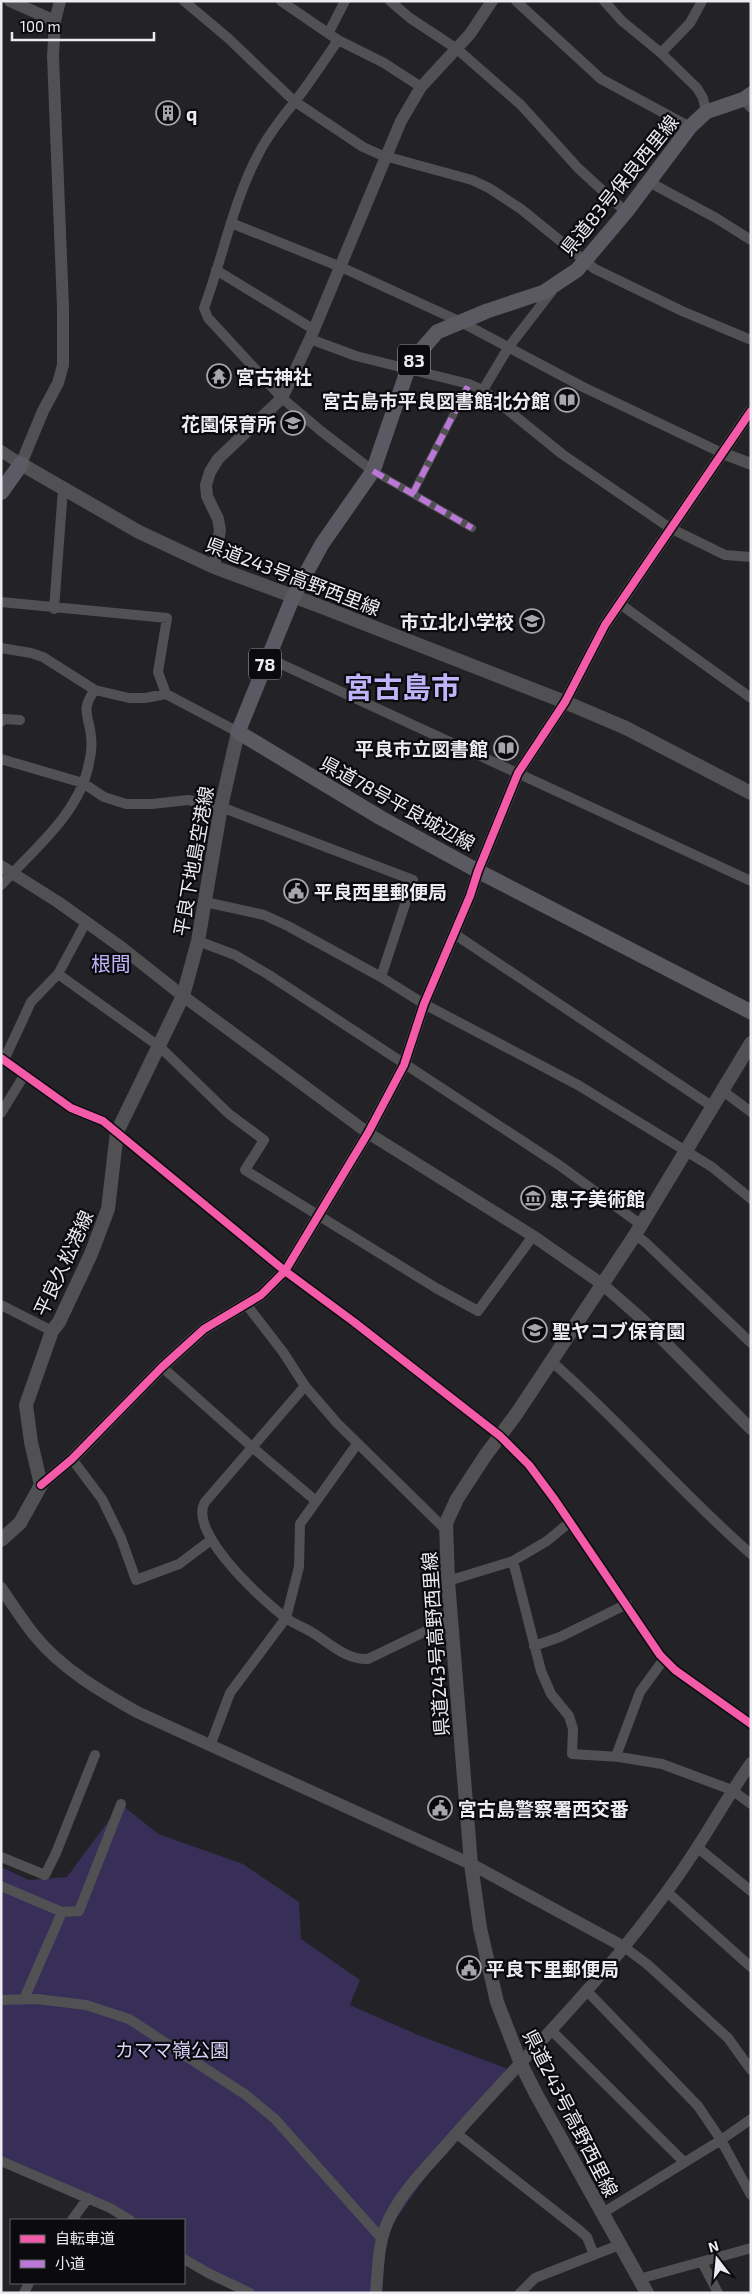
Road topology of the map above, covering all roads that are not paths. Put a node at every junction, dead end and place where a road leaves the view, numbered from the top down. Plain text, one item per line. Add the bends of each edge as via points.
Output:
1 (10, 1) edge
2 (60, 1) edge
3 (184, 1) edge
4 (281, 1) edge
5 (345, 1) edge
6 (390, 1) edge
7 (492, 1) edge
8 (516, 1) edge
9 (604, 1) edge
10 (702, 1) edge
11 (55, 21) junction
12 (329, 32) junction
13 (338, 40) junction
14 (456, 49) junction
15 (661, 53) junction
16 (421, 87) junction
17 (748, 100) edge
18 (294, 101) junction
19 (706, 112) junction
20 (690, 127) junction
21 (387, 157) junction
22 (649, 182) junction
23 (626, 212) junction
24 (231, 223) junction
25 (751, 240) edge
26 (584, 262) junction
27 (341, 267) junction
28 (216, 270) junction
29 (563, 280) junction
30 (459, 321) junction
31 (312, 334) junction
32 (751, 340) edge
33 (508, 348) junction
34 (408, 369) junction
35 (469, 384) junction
36 (483, 390) junction
37 (282, 398) junction
38 (751, 411) edge
39 (1, 451) edge
40 (722, 453) junction
41 (20, 464) junction
42 (751, 464) edge
43 (373, 471) junction
44 (63, 489) junction
45 (1, 492) edge
46 (413, 493) junction
47 (472, 528) dead end
48 (670, 528) junction
49 (751, 557) edge
50 (214, 567) junction
51 (293, 597) junction
52 (1, 602) edge
53 (620, 604) junction
54 (54, 609) junction
55 (1, 648) edge
56 (268, 658) junction
57 (95, 690) junction
58 (166, 694) junction
59 (751, 698) edge
60 (565, 702) junction
61 (20, 720) dead end
62 (1, 722) edge
63 (238, 732) junction
64 (1, 759) edge
65 (518, 773) junction
66 (83, 783) junction
67 (751, 793) edge
68 (221, 807) junction
69 (1, 866) edge
70 (478, 871) junction
71 (13, 872) junction
72 (751, 881) edge
73 (1, 885) edge
74 (205, 902) junction
75 (86, 922) junction
76 (454, 933) junction
77 (198, 941) junction
78 (58, 974) junction
79 (381, 977) junction
80 (183, 996) junction
81 (424, 1004) junction
82 (751, 1012) edge
83 (751, 1043) edge
84 (160, 1047) junction
85 (3, 1059) edge
86 (404, 1065) junction
87 (25, 1074) junction
88 (723, 1091) junction
89 (713, 1106) junction
90 (751, 1112) edge
91 (1, 1113) edge
92 (117, 1132) junction
93 (368, 1133) junction
94 (687, 1151) junction
95 (751, 1199) edge
96 (318, 1214) junction
97 (638, 1229) junction
98 (533, 1236) junction
99 (285, 1271) junction
100 (602, 1284) junction
101 (246, 1304) junction
102 (1, 1305) edge
103 (52, 1331) junction
104 (751, 1343) edge
105 (551, 1361) junction
106 (162, 1367) junction
107 (305, 1386) junction
108 (751, 1429) edge
109 (500, 1436) junction
110 (357, 1444) junction
111 (252, 1448) junction
112 (72, 1459) junction
113 (41, 1485) junction
114 (316, 1501) junction
115 (570, 1522) junction
116 (446, 1530) junction
117 (1, 1540) edge
118 (211, 1540) junction
119 (751, 1554) edge
120 (513, 1561) junction
121 (448, 1582) junction
122 (1, 1588) edge
123 (627, 1604) junction
124 (286, 1618) junction
125 (452, 1619) junction
126 (534, 1646) junction
127 (664, 1659) junction
128 (751, 1724) edge
129 (210, 1746) junction
130 (95, 1755) dead end
131 (616, 1756) junction
132 (751, 1763) edge
133 (732, 1790) junction
134 (121, 1804) dead end
135 (751, 1804) edge
136 (698, 1847) junction
137 (1, 1857) edge
138 (471, 1864) junction
139 (1, 1886) edge
140 (666, 1891) junction
141 (751, 1892) edge
142 (62, 1912) junction
143 (624, 1947) junction
144 (751, 1967) edge
145 (586, 1990) junction
146 (24, 1999) junction
147 (1, 2000) edge
148 (552, 2031) junction
149 (521, 2064) junction
150 (751, 2070) edge
151 (751, 2119) edge
152 (456, 2133) junction
153 (721, 2140) junction
154 (1, 2161) edge
155 (684, 2162) junction
156 (751, 2195) edge
157 (88, 2198) junction
158 (601, 2214) junction
159 (73, 2219) edge
160 (128, 2219) edge
161 (382, 2240) junction
162 (619, 2245) junction
163 (751, 2248) edge
164 (594, 2255) junction
165 (185, 2259) edge
166 (702, 2262) junction
167 (639, 2279) junction
168 (250, 2293) edge
169 (376, 2293) edge
170 (520, 2293) edge
171 (647, 2293) edge
172 (718, 2293) edge

1 - 11 street
2 - 11 street
3 - 18 street
4 - 12 street
5 - 12 street
6 - 14 street
7 - 14 street
8 - 20 street via 601,79
9 - 15 street via 622,21
10 - 15 street via 690,23
11 - 41 street via 53,56 63,365 58,383
12 - 13 street
13 - 16 street via 384,63
13 - 18 street
14 - 16 street
14 - 23 street via 521,104 578,168
15 - 19 street via 697,88
16 - 21 street via 401,121
17 - 19 main road, 県道83号保良西里線 / 83
18 - 21 street via 363,147
18 - 24 street via 258,154
19 - 20 main road, 県道83号保良西里線 / 83
20 - 22 main road, 県道83号保良西里線 / 83
21 - 26 street via 472,180 489,188 543,226
21 - 27 street
22 - 23 main road, 県道83号保良西里線 / 83
22 - 25 street
23 - 26 main road, 県道83号保良西里線 / 83
24 - 27 street
24 - 28 street
26 - 29 main road, 県道83号保良西里線 / 83
26 - 32 street
27 - 30 street
27 - 31 street
28 - 31 street
28 - 37 street via 204,308 208,318
29 - 30 main road, 県道83号保良西里線 / 83 via 544,292
29 - 33 street
30 - 33 street
30 - 34 main road, 県道83号保良西里線 / 83 via 437,332
31 - 34 street via 356,356
31 - 37 street
33 - 36 street
33 - 40 street
34 - 35 street
34 - 43 main road, 県道83号保良西里線 / 83
35 - 36 street
35 - 46 street
36 - 48 street via 562,454
37 - 43 street
37 - 50 street via 218,458 210,472 206,496 220,530
38 - 40 street
39 - 41 street
40 - 42 street
40 - 48 street
41 - 44 main road, 県道243号高野西里線
41 - 45 highway
43 - 46 street
43 - 51 main road, 県道83号保良西里線 / 83 via 322,544
44 - 50 main road, 県道243号高野西里線 via 139,532
44 - 54 street
46 - 47 street
48 - 49 street via 725,555
48 - 53 street
50 - 51 main road, 県道243号高野西里線
51 - 56 main road, 78
51 - 60 main road, 県道243号高野西里線
52 - 54 street
53 - 59 street
53 - 60 street via 605,625
54 - 58 street via 167,618 158,672
55 - 57 street via 43,657
56 - 63 main road, 78
56 - 65 street
57 - 58 street via 129,698
57 - 66 street via 89,698 86,716 91,737
58 - 63 street
60 - 65 street
60 - 67 main road, 県道243号高野西里線 via 626,728
61 - 62 street via 4,719
63 - 68 main road, 平良下地島空港線
63 - 70 main road, 県道78号平良城辺線 via 381,818
64 - 66 street
65 - 70 street
65 - 72 street
66 - 68 street via 104,797 126,804 188,800
66 - 71 street via 61,822
68 - 74 main road, 平良下地島空港線
68 - 79 street via 413,880
69 - 71 street
70 - 76 street
70 - 82 main road, 県道78号平良城辺線
71 - 73 street
71 - 75 street
74 - 77 main road, 平良下地島空港線
74 - 79 street via 264,915
75 - 78 street
75 - 80 street
76 - 81 street
76 - 89 street
77 - 80 main road, 平良下地島空港線
77 - 86 street via 235,955 269,975
78 - 84 street
78 - 85 street via 31,1002
79 - 81 street
80 - 84 main road, 平良久松港線
80 - 93 street
81 - 86 street
81 - 94 street via 578,1085
83 - 88 main road, 県道243号高野西里線
84 - 92 main road, 平良久松港線
84 - 96 street via 229,1114 264,1140 245,1170
85 - 87 street
86 - 93 street
86 - 97 street via 559,1165
87 - 91 street
87 - 92 street via 71,1108
88 - 89 main road, 県道243号高野西里線
88 - 90 street
89 - 94 main road, 県道243号高野西里線
92 - 99 street
92 - 103 main road, 平良久松港線 via 108,1209 91,1254
93 - 96 street
93 - 98 street
94 - 95 street
94 - 97 main road, 県道243号高野西里線
96 - 98 street via 478,1311
96 - 99 street
97 - 100 main road, 県道243号高野西里線
97 - 104 street via 645,1242
98 - 100 street
99 - 101 street via 261,1295
99 - 109 street
100 - 105 main road, 県道243号高野西里線
100 - 108 street via 643,1320
101 - 106 street via 204,1329
101 - 107 street
102 - 103 street
103 - 113 main road, 平良久松港線 via 26,1405
105 - 109 main road, 県道243号高野西里線
105 - 119 street via 598,1403 697,1506
106 - 111 street
106 - 112 street
107 - 110 street
107 - 111 street
109 - 115 street via 529,1465
109 - 116 main road, 県道243号高野西里線 via 457,1499
110 - 114 street
110 - 116 street
111 - 114 street
111 - 118 street via 201,1507
112 - 113 street
112 - 118 street via 102,1499 136,1580 179,1564
113 - 117 main road via 20,1523
114 - 124 street via 300,1524 299,1567
115 - 120 street via 547,1541
115 - 123 street
116 - 121 main road, 県道243号高野西里線
118 - 124 street via 251,1587
120 - 121 street
120 - 126 street
121 - 125 main road, 県道243号高野西里線
122 - 129 street via 36,1637 70,1670 136,1712
123 - 126 street
123 - 127 street
124 - 125 street via 357,1660 368,1659
124 - 129 street via 230,1693
125 - 138 main road, 県道243号高野西里線
126 - 131 street via 551,1694 569,1716 573,1729 572,1754
127 - 128 street
127 - 131 street via 640,1692
129 - 138 street
130 - 137 street via 45,1875
131 - 133 street via 662,1764
132 - 133 street
133 - 135 street
133 - 136 street
134 - 142 street via 79,1911
136 - 140 street
136 - 141 street
138 - 143 street
138 - 149 main road, 県道243号高野西里線 via 480,1928 498,2002
139 - 142 street
140 - 143 street
140 - 144 street
142 - 146 street
143 - 145 street
143 - 150 street via 728,2038
145 - 148 street
145 - 153 street via 698,2106
146 - 147 street
146 - 161 street via 86,2005 120,2016 246,2095 275,2119
148 - 149 street
148 - 155 street
149 - 152 street
149 - 158 main road, 県道243号高野西里線
151 - 153 street
152 - 161 street via 396,2207
152 - 164 street via 580,2230 587,2237
153 - 155 street
153 - 156 street
154 - 157 street
155 - 158 street
157 - 159 street
157 - 160 street
158 - 162 main road, 県道243号高野西里線
161 - 169 street
162 - 164 street
162 - 167 main road, 県道243号高野西里線
163 - 166 street
164 - 170 street via 535,2278
165 - 168 street
166 - 167 street
166 - 172 street
167 - 171 main road, 県道243号高野西里線

